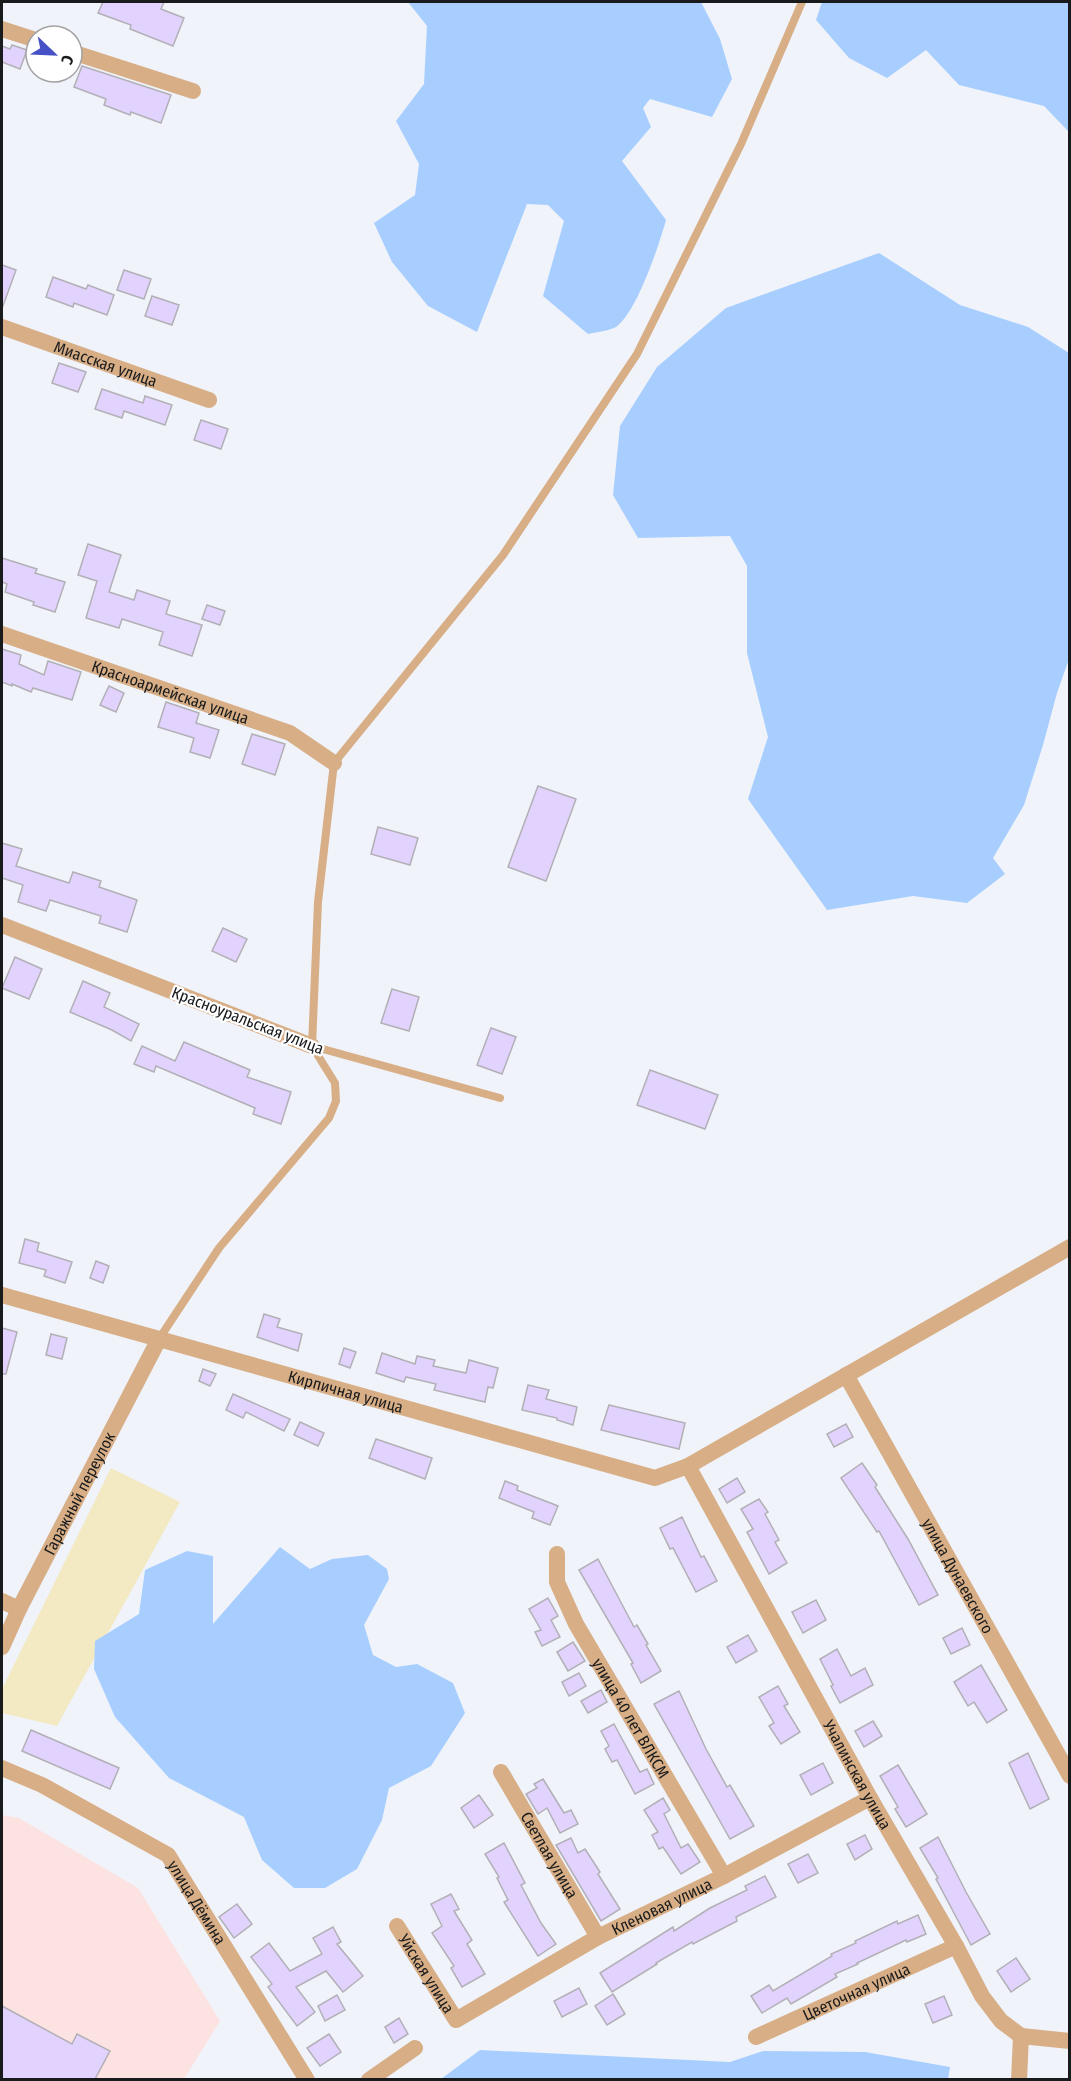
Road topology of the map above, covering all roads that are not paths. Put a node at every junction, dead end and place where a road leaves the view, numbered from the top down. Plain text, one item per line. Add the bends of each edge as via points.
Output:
1 (802, 2) edge
2 (2, 29) edge
3 (24, 36) edge
4 (84, 56) edge
5 (193, 91) dead end
6 (2, 327) edge
7 (209, 400) dead end
8 (2, 634) edge
9 (334, 764) junction
10 (2, 925) edge
11 (312, 1046) junction
12 (500, 1098) dead end
13 (1070, 1247) edge
14 (2, 1294) edge
15 (159, 1339) junction
16 (846, 1375) junction
17 (688, 1466) junction
18 (557, 1554) dead end
19 (2, 1601) edge
20 (19, 1609) junction
21 (2, 1647) edge
22 (2, 1768) edge
23 (501, 1772) dead end
24 (1070, 1776) edge
25 (870, 1798) junction
26 (724, 1876) junction
27 (397, 1926) dead end
28 (598, 1937) junction
29 (956, 1946) junction
30 (456, 2020) joint
31 (756, 2037) dead end
32 (1021, 2037) junction
33 (1069, 2040) edge
34 (415, 2048) dead end
35 (307, 2079) edge
36 (369, 2079) edge
37 (1019, 2079) edge

1 - 9 lane via 741,144 637,354 503,555
2 - 3 street
4 - 5 street
6 - 7 street, Миасская улица
8 - 9 street, Красноармейская улица via 290,733
9 - 11 lane via 318,902
10 - 11 street, Красноуральская улица
11 - 12 lane, Красноуральская улица
11 - 15 lane via 335,1083 336,1101 329,1118 219,1248
13 - 16 street, Кирпичная улица
14 - 15 street, Кирпичная улица
15 - 17 street, Кирпичная улица via 655,1478
15 - 20 street, Гаражный переулок
16 - 17 street, Кирпичная улица
16 - 24 street, улица Дунаевского
17 - 25 street, Учалинская улица
18 - 26 street, улица 40 лет ВЛКСМ via 557,1582 576,1624
19 - 20 street
20 - 21 street, Гаражный переулок
22 - 35 street, улица Дёмина via 42,1785 168,1855
23 - 28 street, Светлая улица
25 - 26 street, Кленовая улица
25 - 29 street, Учалинская улица
26 - 28 street, Кленовая улица
27 - 30 street, Уйская улица
28 - 30 street, Кленовая улица
29 - 31 street, Цветочная улица
29 - 32 street, Учалинская улица via 982,1996 1001,2021
32 - 33 street
32 - 37 street
34 - 36 street

